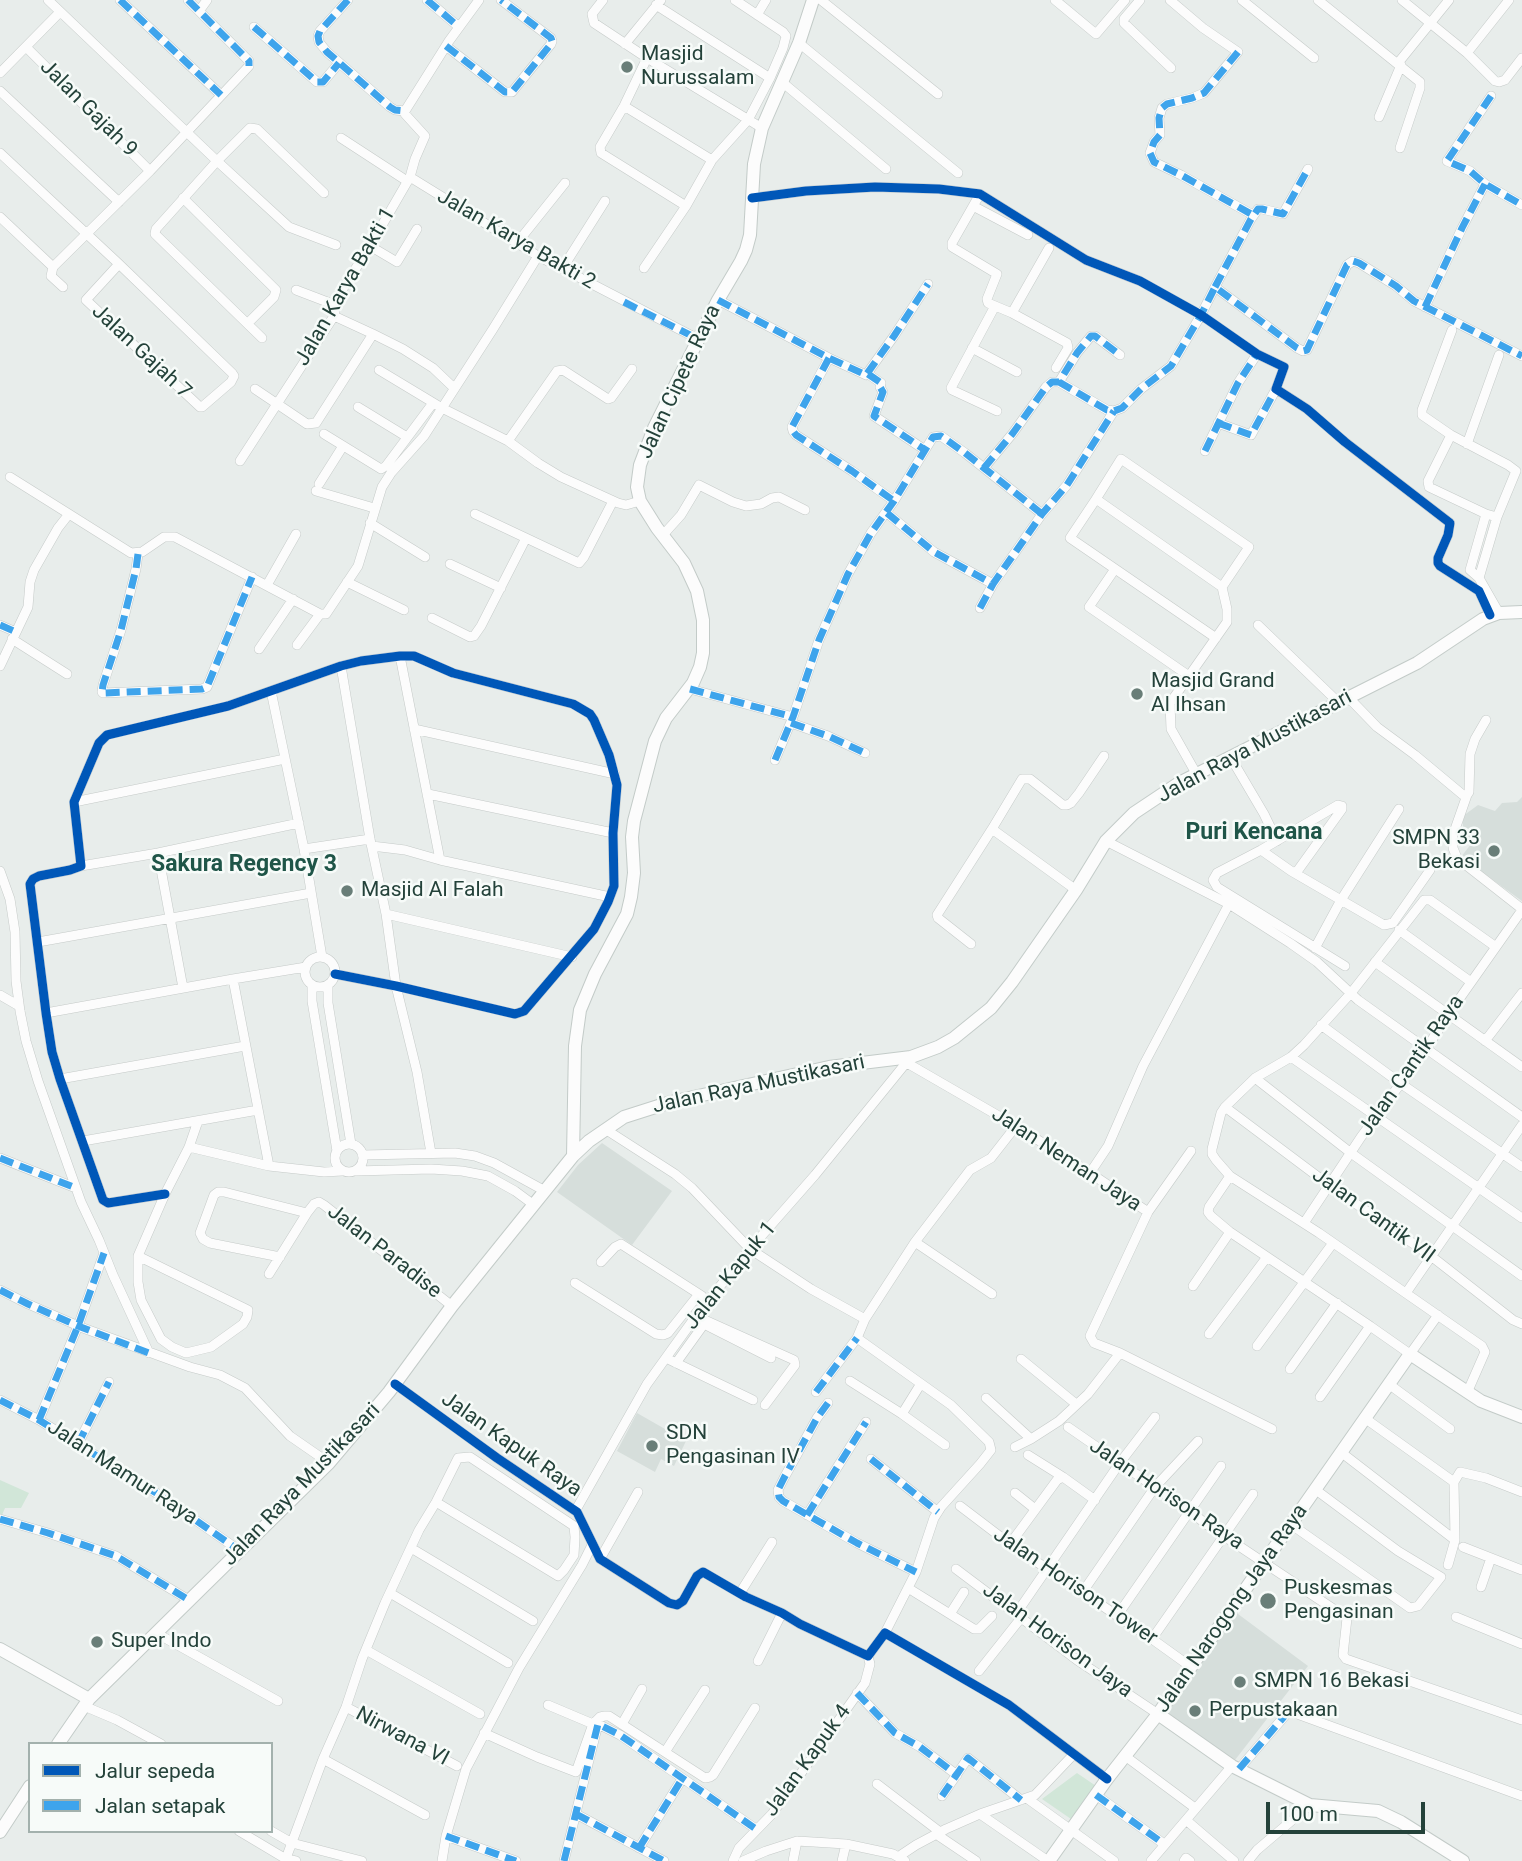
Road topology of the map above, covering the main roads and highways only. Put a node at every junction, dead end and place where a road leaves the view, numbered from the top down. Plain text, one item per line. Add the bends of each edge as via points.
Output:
1 (813, 0) edge
2 (1522, 612) edge
3 (573, 1156) junction
4 (1522, 1417) edge
5 (0, 1649) edge
6 (86, 1703) junction
7 (1158, 1714) junction
8 (59, 1742) edge
9 (28, 1789) edge
10 (0, 1832) edge
11 (1051, 1860) edge
12 (1463, 1861) edge

1 - 3 main road, Jalan Cipete Raya via 799,43 776,80 762,128 754,164 748,243 643,454 637,486 640,501 690,572 703,620 702,660 690,689 654,741 634,821 634,884 629,905 580,1010
2 - 3 main road, Jalan Raya Mustikasari via 1495,614 1417,663 1179,783 1134,813 1107,841 1012,982 954,1038 909,1060 829,1067 671,1102 624,1117
3 - 6 main road, Jalan Raya Mustikasari via 329,1463
4 - 7 main road, Jalan Narogong Jaya Raya via 1481,1401 1410,1354
5 - 6 main road
6 - 8 main road, Jalan Raya Mustikasari
7 - 11 main road, Jalan Narogong Jaya Raya
7 - 12 main road via 1235,1767 1310,1805 1378,1811
9 - 10 main road

